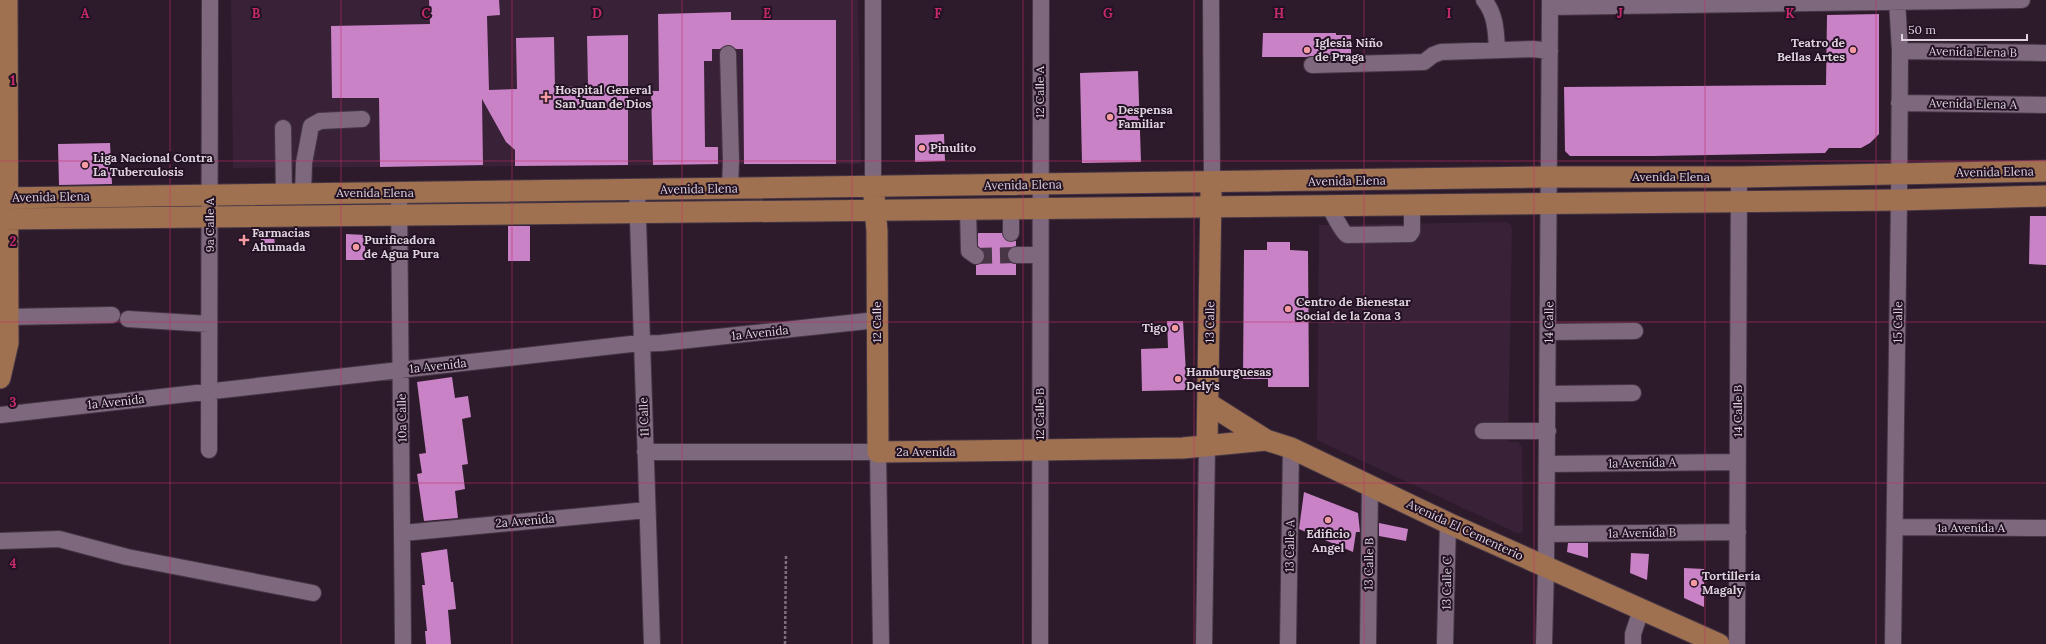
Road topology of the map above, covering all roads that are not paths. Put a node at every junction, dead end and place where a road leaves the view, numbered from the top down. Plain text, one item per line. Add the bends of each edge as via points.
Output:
1 (7, 0) edge
2 (210, 0) edge
3 (873, 0) edge
4 (1041, 0) edge
5 (1211, 0) edge
6 (1484, 0) edge
7 (2022, 0) edge
8 (1897, 1) edge
9 (1550, 4) edge
10 (1497, 50) junction
11 (1550, 51) junction
12 (1900, 51) junction
13 (2046, 53) edge
14 (728, 54) dead end
15 (1312, 65) dead end
16 (4, 75) edge
17 (1900, 104) junction
18 (2046, 105) edge
19 (362, 119) dead end
20 (283, 128) dead end
21 (2046, 172) edge
22 (1899, 174) junction
23 (1740, 177) junction
24 (1550, 178) junction
25 (1212, 183) junction
26 (1040, 184) junction
27 (874, 187) junction
28 (730, 189) junction
29 (637, 190) junction
30 (294, 193) junction
31 (399, 193) junction
32 (211, 194) junction
33 (2046, 196) edge
34 (4, 198) edge
35 (1899, 200) junction
36 (1739, 202) junction
37 (1550, 203) junction
38 (1412, 205) junction
39 (1329, 206) junction
40 (1211, 207) junction
41 (1040, 208) junction
42 (968, 209) junction
43 (1010, 209) junction
44 (876, 210) junction
45 (638, 212) junction
46 (399, 215) junction
47 (211, 217) junction
48 (4, 219) edge
49 (1011, 233) dead end
50 (1016, 255) tunnel mouth
51 (1040, 255) junction
52 (976, 256) dead end
53 (112, 315) dead end
54 (8, 317) junction
55 (128, 319) dead end
56 (877, 320) junction
57 (209, 324) junction
58 (1635, 331) dead end
59 (1548, 332) junction
60 (641, 344) junction
61 (401, 370) junction
62 (0, 378) edge
63 (209, 392) junction
64 (1633, 393) dead end
65 (1548, 394) junction
66 (1209, 404) junction
67 (0, 415) edge
68 (1483, 430) dead end
69 (1548, 431) junction
70 (1266, 440) junction
71 (1207, 446) junction
72 (1291, 448) junction
73 (209, 450) dead end
74 (1040, 451) junction
75 (645, 452) junction
76 (878, 452) junction
77 (1738, 462) junction
78 (1547, 464) junction
79 (1370, 485) junction
80 (647, 510) junction
81 (1448, 523) junction
82 (1896, 527) junction
83 (2046, 528) edge
84 (1738, 532) junction
85 (403, 533) junction
86 (1547, 534) junction
87 (0, 541) edge
88 (1546, 568) junction
89 (313, 593) dead end
90 (1641, 610) junction
91 (403, 644) edge
92 (652, 644) edge
93 (881, 644) edge
94 (1040, 644) edge
95 (1204, 644) edge
96 (1288, 644) edge
97 (1368, 644) edge
98 (1445, 644) edge
99 (1544, 644) edge
100 (1633, 644) edge
101 (1719, 644) edge
102 (1737, 644) edge
103 (1893, 644) edge

1 - 16 main road
2 - 32 street, 9a Calle A
3 - 27 street, 12 Calle
4 - 26 street, 12 Calle A
5 - 25 street, 13 Calle
6 - 10 street via 1492,9
7 - 8 street
8 - 9 street
8 - 12 street, 15 Calle
9 - 11 street, 14 Calle
10 - 11 street
10 - 15 street via 1441,52 1424,62
11 - 24 street, 14 Calle
12 - 13 street, Avenida Elena B
12 - 17 street, 15 Calle
14 - 28 street
16 - 34 main road
17 - 18 street, Avenida Elena A
17 - 22 street, 15 Calle
19 - 30 street via 320,120 310,126 304,163
20 - 30 street
21 - 22 main road, Avenida Elena
22 - 23 main road, Avenida Elena
22 - 35 street, 15 Calle
23 - 24 main road, Avenida Elena
23 - 36 street, 14 Calle B
24 - 25 main road, Avenida Elena
24 - 37 street, 14 Calle
25 - 26 main road, Avenida Elena
25 - 40 main road, 13 Calle
26 - 27 main road, Avenida Elena
26 - 41 street, 12 Calle B
27 - 28 main road, Avenida Elena
27 - 44 main road, 12 Calle
28 - 29 main road, Avenida Elena
29 - 31 main road, Avenida Elena
29 - 45 street, 11 Calle
30 - 31 main road, Avenida Elena
30 - 32 main road, Avenida Elena
31 - 46 street, 10a Calle
32 - 34 main road, Avenida Elena
32 - 47 street, 9a Calle A
33 - 35 main road, Avenida Elena
34 - 48 main road
35 - 36 main road, Avenida Elena
35 - 82 street, 15 Calle
36 - 37 main road, Avenida Elena
36 - 77 street, 14 Calle B
37 - 38 main road, Avenida Elena
37 - 59 street, 14 Calle
38 - 39 main road, Avenida Elena
38 - 39 street via 1410,234 1347,235 1342,231
39 - 40 main road, Avenida Elena
40 - 41 main road, Avenida Elena
40 - 66 main road, 13 Calle
41 - 43 main road, Avenida Elena
41 - 51 street, 12 Calle B
42 - 43 main road, Avenida Elena
42 - 44 main road, Avenida Elena
42 - 52 street via 969,251
43 - 49 street
44 - 45 main road, Avenida Elena
44 - 56 main road, 12 Calle
45 - 46 main road, Avenida Elena
45 - 60 street, 11 Calle
46 - 47 main road, Avenida Elena
46 - 61 street, 10a Calle
47 - 48 main road, Avenida Elena
47 - 57 street, 9a Calle A
48 - 54 main road
50 - 51 street
51 - 74 street, 12 Calle B
53 - 54 street
54 - 62 main road via 8,342
55 - 57 street
56 - 60 street, 1a Avenida
56 - 76 main road, 12 Calle
57 - 63 street, 9a Calle A
58 - 59 street
59 - 65 street, 14 Calle
60 - 61 street, 1a Avenida
60 - 75 street, 11 Calle
61 - 63 street, 1a Avenida
61 - 85 street, 10a Calle
63 - 67 street, 1a Avenida
63 - 73 street, 9a Calle A
64 - 65 street
65 - 69 street, 14 Calle
66 - 70 main road
66 - 71 main road, 13 Calle
68 - 69 street
69 - 78 street, 14 Calle
70 - 71 main road, Avenida El Cementerio
70 - 72 main road, Avenida El Cementerio
71 - 74 main road, 2a Avenida
71 - 95 street, 13 Calle
72 - 79 main road, Avenida El Cementerio
72 - 96 street, 13 Calle A
74 - 76 main road, 2a Avenida
74 - 94 street, 12 Calle B
75 - 76 street, 2a Avenida
75 - 80 street, 11 Calle
76 - 93 street, 12 Calle
77 - 78 street, 1a Avenida A
77 - 84 street, 14 Calle B
78 - 86 street, 14 Calle
79 - 81 main road, Avenida El Cementerio
79 - 97 street, 13 Calle B
80 - 85 street, 2a Avenida
80 - 92 street, 11 Calle
81 - 88 main road, Avenida El Cementerio
81 - 98 street, 13 Calle C
82 - 83 street, 1a Avenida A
82 - 103 street, 15 Calle
84 - 86 street, 1a Avenida B
84 - 102 street, 14 Calle B
85 - 91 street, 10a Calle
86 - 88 street, 14 Calle
87 - 89 street via 59,539 127,558
88 - 90 main road, Avenida El Cementerio
88 - 99 street, 14 Calle
90 - 100 street via 1633,634
90 - 101 main road, Avenida El Cementerio

